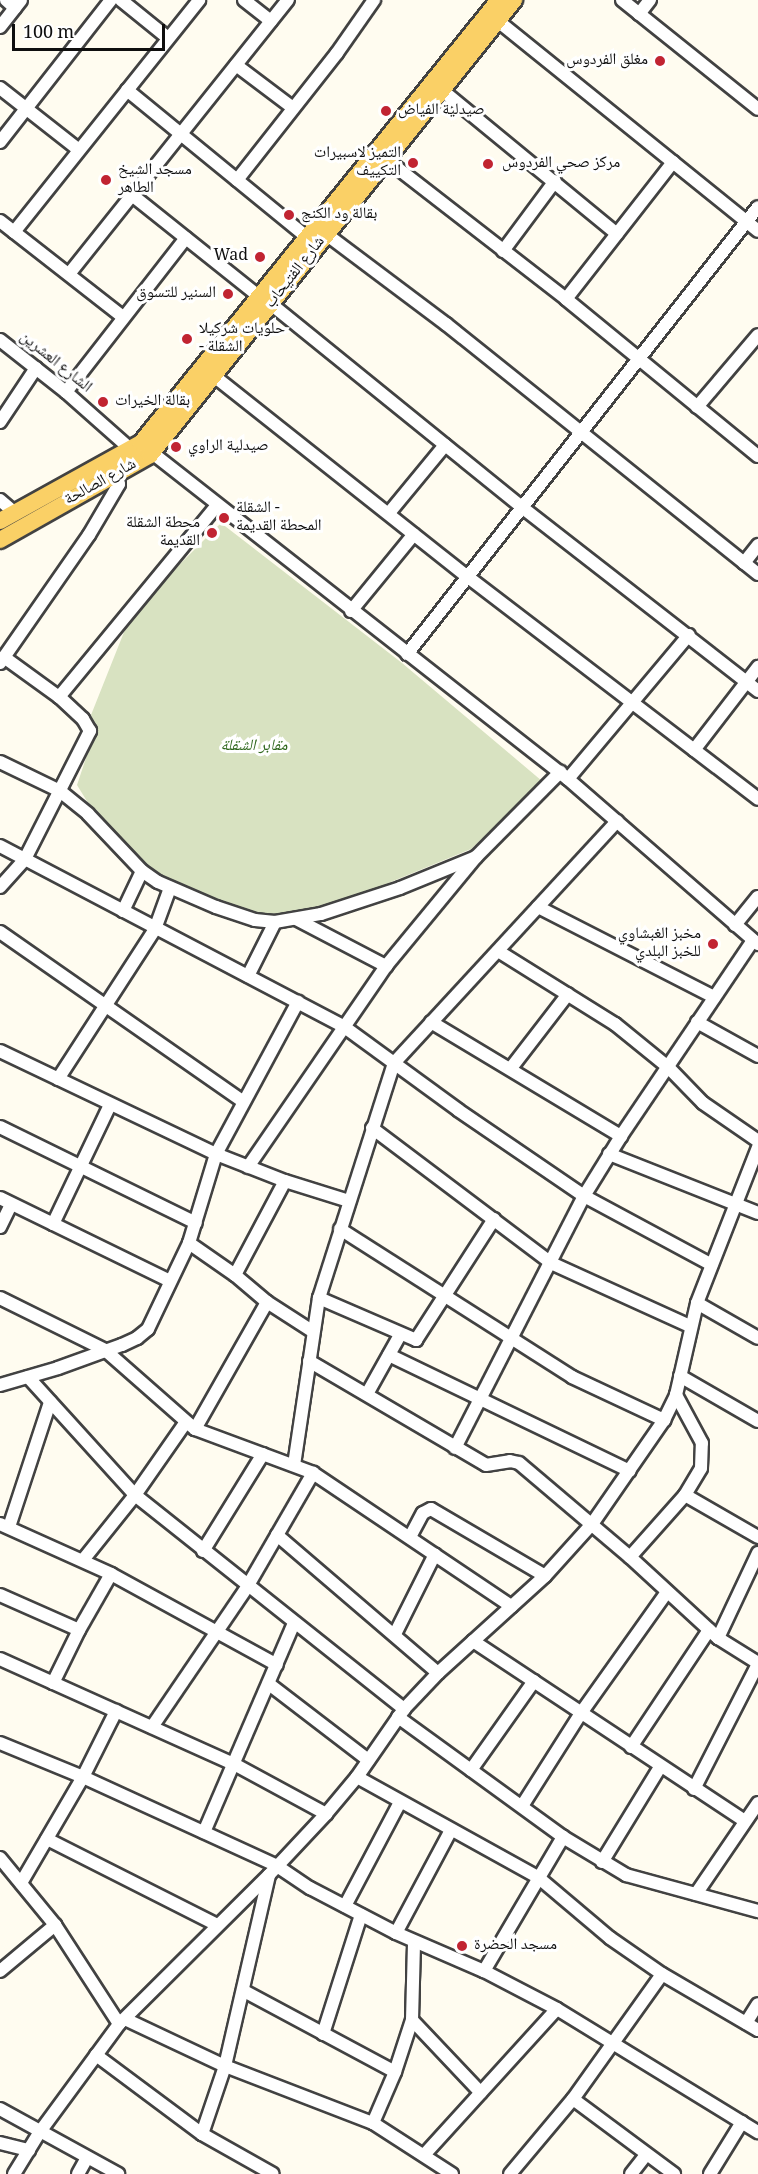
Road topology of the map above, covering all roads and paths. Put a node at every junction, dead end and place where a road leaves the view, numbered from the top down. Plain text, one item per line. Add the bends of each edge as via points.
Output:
1 (111, 0) edge
2 (122, 0) edge
3 (199, 0) edge
4 (244, 0) edge
5 (288, 0) edge
6 (374, 0) edge
7 (514, 0) edge
8 (622, 0) edge
9 (650, 0) edge
10 (14, 3) edge
11 (495, 7) edge
12 (639, 14) junction
13 (271, 21) junction
14 (0, 27) edge
15 (168, 38) junction
16 (237, 65) junction
17 (0, 88) edge
18 (127, 90) junction
19 (443, 91) junction
20 (27, 108) junction
21 (293, 108) junction
22 (758, 109) edge
23 (181, 134) junction
24 (0, 142) edge
25 (79, 150) junction
26 (387, 160) junction
27 (673, 162) junction
28 (237, 180) junction
29 (555, 182) junction
30 (132, 195) junction
31 (758, 207) edge
32 (0, 221) edge
33 (746, 222) junction
34 (758, 231) edge
35 (14, 232) junction
36 (326, 234) junction
37 (617, 234) junction
38 (186, 238) junction
39 (308, 238) junction
40 (503, 251) junction
41 (69, 274) junction
42 (566, 299) junction
43 (266, 301) junction
44 (123, 317) junction
45 (0, 340) edge
46 (756, 342) edge
47 (639, 358) junction
48 (36, 368) junction
49 (214, 376) junction
50 (66, 392) junction
51 (697, 407) junction
52 (0, 422) edge
53 (581, 432) junction
54 (445, 445) junction
55 (142, 451) junction
56 (758, 456) edge
57 (115, 467) junction
58 (0, 500) edge
59 (54, 500) junction
60 (217, 505) junction
61 (523, 508) junction
62 (389, 513) junction
63 (8, 517) edge
64 (414, 534) junction
65 (0, 540) edge
66 (758, 545) edge
67 (744, 563) junction
68 (758, 574) edge
69 (468, 577) junction
70 (351, 611) junction
71 (689, 635) junction
72 (407, 654) junction
73 (2, 660) edge
74 (758, 667) edge
75 (746, 681) junction
76 (758, 691) edge
77 (59, 697) junction
78 (633, 702) junction
79 (694, 750) junction
80 (0, 762) edge
81 (564, 776) junction
82 (60, 791) junction
83 (758, 799) edge
84 (617, 821) junction
85 (0, 846) edge
86 (476, 857) junction
87 (25, 860) junction
88 (142, 871) junction
89 (0, 887) edge
90 (170, 888) junction
91 (758, 897) edge
92 (537, 907) junction
93 (123, 911) junction
94 (296, 919) junction
95 (275, 922) junction
96 (735, 925) junction
97 (155, 929) junction
98 (0, 932) edge
99 (756, 942) edge
100 (498, 951) junction
101 (386, 966) junction
102 (248, 976) junction
103 (568, 994) junction
104 (714, 997) junction
105 (298, 1002) junction
106 (105, 1007) junction
107 (431, 1022) junction
108 (697, 1022) junction
109 (343, 1026) junction
110 (0, 1051) edge
111 (758, 1056) edge
112 (394, 1062) junction
113 (668, 1067) junction
114 (511, 1068) junction
115 (58, 1079) junction
116 (243, 1102) junction
117 (110, 1105) junction
118 (0, 1127) edge
119 (372, 1128) junction
120 (621, 1136) junction
121 (758, 1142) edge
122 (758, 1147) edge
123 (216, 1154) junction
124 (609, 1154) junction
125 (81, 1167) junction
126 (248, 1167) junction
127 (285, 1181) junction
128 (584, 1196) junction
129 (6, 1201) edge
130 (349, 1201) junction
131 (736, 1203) junction
132 (758, 1214) edge
133 (494, 1219) junction
134 (196, 1223) junction
135 (53, 1224) junction
136 (0, 1227) edge
137 (340, 1229) junction
138 (189, 1243) junction
139 (551, 1263) junction
140 (712, 1265) junction
141 (235, 1275) junction
142 (170, 1281) junction
143 (444, 1294) junction
144 (0, 1298) edge
145 (319, 1298) junction
146 (267, 1302) junction
147 (697, 1303) junction
148 (690, 1326) junction
149 (312, 1331) junction
150 (400, 1335) junction
151 (758, 1338) edge
152 (512, 1341) junction
153 (105, 1350) junction
154 (389, 1355) junction
155 (309, 1361) junction
156 (680, 1376) junction
157 (28, 1377) junction
158 (0, 1385) edge
159 (367, 1394) junction
160 (676, 1395) junction
161 (481, 1400) junction
162 (50, 1401) junction
163 (664, 1420) junction
164 (758, 1421) edge
165 (190, 1425) junction
166 (455, 1448) junction
167 (263, 1454) junction
168 (294, 1465) junction
169 (630, 1471) junction
170 (313, 1473) junction
171 (135, 1495) junction
172 (685, 1495) junction
173 (592, 1524) junction
174 (4, 1525) edge
175 (277, 1535) junction
176 (411, 1537) junction
177 (758, 1537) edge
178 (203, 1551) junction
179 (758, 1553) edge
180 (435, 1554) junction
181 (630, 1557) junction
182 (83, 1560) junction
183 (111, 1574) junction
184 (545, 1576) junction
185 (247, 1587) junction
186 (667, 1592) junction
187 (0, 1596) edge
188 (511, 1606) junction
189 (294, 1623) junction
190 (79, 1630) junction
191 (216, 1631) junction
192 (395, 1634) junction
193 (713, 1634) junction
194 (473, 1641) junction
195 (0, 1659) edge
196 (758, 1664) edge
197 (277, 1665) junction
198 (438, 1673) junction
199 (534, 1681) junction
200 (53, 1683) junction
201 (268, 1684) junction
202 (116, 1711) junction
203 (401, 1713) junction
204 (581, 1713) junction
205 (152, 1727) junction
206 (0, 1743) edge
207 (631, 1748) junction
208 (368, 1760) junction
209 (234, 1764) junction
210 (660, 1767) junction
211 (471, 1770) junction
212 (83, 1777) junction
213 (357, 1777) junction
214 (694, 1789) junction
215 (400, 1802) junction
216 (758, 1803) edge
217 (522, 1806) junction
218 (326, 1814) junction
219 (745, 1821) junction
220 (451, 1830) junction
221 (204, 1832) junction
222 (563, 1837) junction
223 (47, 1839) junction
224 (0, 1858) edge
225 (602, 1862) junction
226 (273, 1870) junction
227 (539, 1878) junction
228 (21, 1883) junction
229 (696, 1894) junction
230 (345, 1906) junction
231 (758, 1911) edge
232 (361, 1915) junction
233 (217, 1924) junction
234 (56, 1925) junction
235 (396, 1933) junction
236 (414, 1942) junction
237 (0, 1971) edge
238 (484, 1971) junction
239 (662, 1974) junction
240 (244, 1991) junction
241 (758, 2004) edge
242 (556, 2009) junction
243 (412, 2020) junction
244 (122, 2022) junction
245 (746, 2023) junction
246 (758, 2030) edge
247 (323, 2034) junction
248 (613, 2042) junction
249 (96, 2055) junction
250 (225, 2066) junction
251 (394, 2072) junction
252 (481, 2092) junction
253 (573, 2099) junction
254 (0, 2109) edge
255 (742, 2122) junction
256 (373, 2123) junction
257 (758, 2132) edge
258 (39, 2133) junction
259 (202, 2134) junction
260 (0, 2143) edge
261 (29, 2150) junction
262 (424, 2155) junction
263 (646, 2155) junction
264 (87, 2158) junction
265 (252, 2169) edge
266 (447, 2172) edge
267 (14, 2174) edge
268 (78, 2174) edge
269 (118, 2174) edge
270 (273, 2174) edge
271 (510, 2174) edge
272 (631, 2174) edge
273 (674, 2174) edge
274 (710, 2174) edge

1 - 20 street
2 - 15 street
3 - 15 street
4 - 13 street
5 - 13 street
6 - 21 street
7 - 11 main road, شارع الفتيحاب
8 - 12 street
9 - 12 street
10 - 14 street
11 - 19 main road, شارع الفتيحاب
11 - 27 street
11 - 39 main road, شارع الفتيحاب
12 - 22 street
13 - 16 street
15 - 18 street
16 - 21 street
16 - 23 street
17 - 20 street
18 - 23 street
18 - 25 street
19 - 26 main road, شارع الفتيحاب
19 - 29 street
20 - 24 street
20 - 25 street
21 - 28 street
23 - 28 street
23 - 30 street
25 - 35 street
26 - 36 main road, شارع الفتيحاب
26 - 40 street
27 - 33 street
27 - 37 street
28 - 39 street
29 - 37 street
29 - 40 street
30 - 38 street
30 - 41 street
31 - 33 street
32 - 35 street
33 - 34 street
33 - 47 street
35 - 41 street
36 - 43 main road, شارع الفتيحاب
36 - 53 street
37 - 42 street
38 - 43 street
38 - 44 street
39 - 43 main road, شارع الفتيحاب
40 - 42 street
41 - 44 street
42 - 47 street
43 - 49 main road, شارع الفتيحاب
43 - 54 street
43 - 55 main road, شارع الفتيحاب
44 - 50 street
45 - 48 street, الشارع العشرين
46 - 51 street
47 - 51 street
47 - 53 street
48 - 50 street, الشارع العشرين
48 - 52 street
49 - 55 main road, شارع الفتيحاب
49 - 62 street
50 - 55 street, الشارع العشرين
51 - 56 street
53 - 61 street
53 - 67 street
54 - 61 street
54 - 62 street
55 - 57 main road, شارع الصالحة
55 - 60 street, الشارع العشرين
57 - 59 main road, شارع الصالحة
57 - 73 street via 119,483 89,535
58 - 63 street
59 - 63 main road
59 - 65 main road
60 - 70 street, الشارع العشرين
60 - 77 street
61 - 69 street
61 - 71 street
62 - 64 street
64 - 69 street
64 - 70 street
66 - 67 street
67 - 68 street
69 - 72 street
69 - 78 street
70 - 72 street, الشارع العشرين
71 - 75 street
71 - 78 street
72 - 81 street, الشارع العشرين
73 - 77 street
74 - 75 street
75 - 76 street
75 - 79 street
77 - 82 street via 90,731
78 - 79 street
78 - 81 street
79 - 83 street
80 - 82 street
81 - 84 street, الشارع العشرين
81 - 86 street
82 - 87 street
82 - 88 street via 88,814
84 - 92 street
84 - 96 street, الشارع العشرين
85 - 87 street
86 - 94 street via 400,888
86 - 101 street
87 - 89 street
87 - 93 street
88 - 90 street
88 - 93 street
90 - 95 street via 255,920
90 - 97 street
91 - 96 street
92 - 100 street
92 - 104 street
93 - 97 street
94 - 95 street
94 - 101 street
95 - 102 street
96 - 99 street, الشارع العشرين
97 - 102 street
97 - 106 street
98 - 106 street
99 - 104 street
100 - 103 street
100 - 107 street
101 - 109 street
102 - 105 street
103 - 113 street via 615,1024
103 - 114 street
104 - 108 street
105 - 109 street
105 - 116 street
106 - 115 street
106 - 116 street
107 - 112 street
107 - 114 street
108 - 111 street
108 - 113 street
109 - 112 street
109 - 126 street
110 - 115 street
112 - 119 street
112 - 128 street
113 - 120 street
113 - 121 street via 703,1103
114 - 120 street
115 - 117 street
116 - 123 street
117 - 123 street
117 - 125 street
118 - 125 street
119 - 130 street
119 - 133 street
120 - 124 street
122 - 131 street
123 - 126 street
123 - 134 street
124 - 128 street
124 - 131 street
125 - 134 street
125 - 135 street
126 - 127 street
127 - 130 street
127 - 141 street
128 - 139 street
128 - 140 street
129 - 135 street
129 - 136 street
130 - 137 street
131 - 132 street
131 - 140 street
133 - 139 street
133 - 143 street
134 - 138 street
135 - 142 street
137 - 143 street
137 - 145 street
138 - 141 street
138 - 142 street
139 - 148 street
139 - 152 street
140 - 147 street
141 - 146 street
142 - 153 street via 148,1329 137,1338
143 - 150 street via 419,1338 412,1340
143 - 152 street
144 - 153 street
145 - 149 street
145 - 150 street
146 - 149 street
146 - 165 street
147 - 148 street
147 - 151 street
148 - 156 street
149 - 155 street
150 - 154 street
152 - 161 street
152 - 163 street via 572,1377
153 - 157 street
153 - 165 street
154 - 159 street
154 - 161 street
155 - 159 street
155 - 168 street
156 - 160 street
156 - 164 street
157 - 158 street
157 - 162 street
159 - 166 street
160 - 163 street
160 - 172 street via 702,1443 703,1456 695,1481
161 - 166 street
161 - 169 street
162 - 171 street
162 - 174 street
163 - 169 street
165 - 167 street
165 - 171 street
166 - 173 street via 486,1465 519,1463
167 - 168 street
167 - 178 street
168 - 170 street
169 - 173 street
170 - 175 street
170 - 176 street
171 - 178 street
171 - 182 street
172 - 177 street
172 - 181 street
173 - 181 street
173 - 184 street
174 - 182 street
175 - 185 street
175 - 192 street
176 - 180 street
176 - 184 street via 423,1513 431,1509
178 - 185 street
179 - 193 street
180 - 188 street
180 - 192 street
181 - 186 street
182 - 183 street
183 - 190 street
183 - 191 street
184 - 188 street
185 - 189 street
185 - 191 street
186 - 193 street
186 - 204 street
187 - 190 street
188 - 194 street
189 - 197 street
189 - 203 street
190 - 200 street
191 - 197 street
191 - 205 street
192 - 198 street
193 - 196 street
193 - 207 street
194 - 198 street
194 - 199 street
195 - 200 street
196 - 214 street
197 - 201 street
198 - 203 street
199 - 204 street
199 - 211 street
200 - 202 street
201 - 208 street
201 - 209 street
202 - 205 street
202 - 212 street
203 - 208 street
203 - 211 street
204 - 207 street
204 - 217 street
205 - 209 street
206 - 212 street
207 - 210 street
208 - 213 street
209 - 218 street
209 - 221 street
210 - 214 street
210 - 225 street
211 - 217 street
212 - 221 street
212 - 223 street
213 - 215 street
213 - 218 street
214 - 219 street
215 - 220 street
215 - 230 street
216 - 219 street
217 - 222 street
218 - 226 street
219 - 229 street
220 - 227 street
220 - 235 street
221 - 226 street
222 - 225 street
222 - 227 street
223 - 228 street
223 - 233 street
224 - 228 street
225 - 229 street via 638,1879
226 - 230 street
226 - 233 street
226 - 240 street
227 - 238 street
227 - 239 street via 610,1938
228 - 234 street
229 - 231 street
230 - 232 street
232 - 235 street
232 - 247 street
233 - 244 street
234 - 237 street
234 - 244 street
235 - 236 street
236 - 238 street
236 - 243 street
238 - 242 street
239 - 245 street
239 - 248 street
240 - 247 street
240 - 250 street
241 - 245 street
242 - 248 street
242 - 252 street
243 - 251 street
243 - 252 street
244 - 249 street
244 - 250 street
245 - 246 street
247 - 251 street
248 - 253 street
248 - 255 street
249 - 258 street
249 - 259 street
250 - 256 street
250 - 259 street
251 - 256 street
252 - 262 street
253 - 263 street
253 - 271 street
254 - 258 street
255 - 257 street
255 - 274 street
256 - 262 street
258 - 261 street
258 - 264 street
259 - 265 street
260 - 261 street
261 - 267 street
262 - 266 street
263 - 272 street
263 - 273 street
264 - 268 street
264 - 269 street
265 - 270 street

